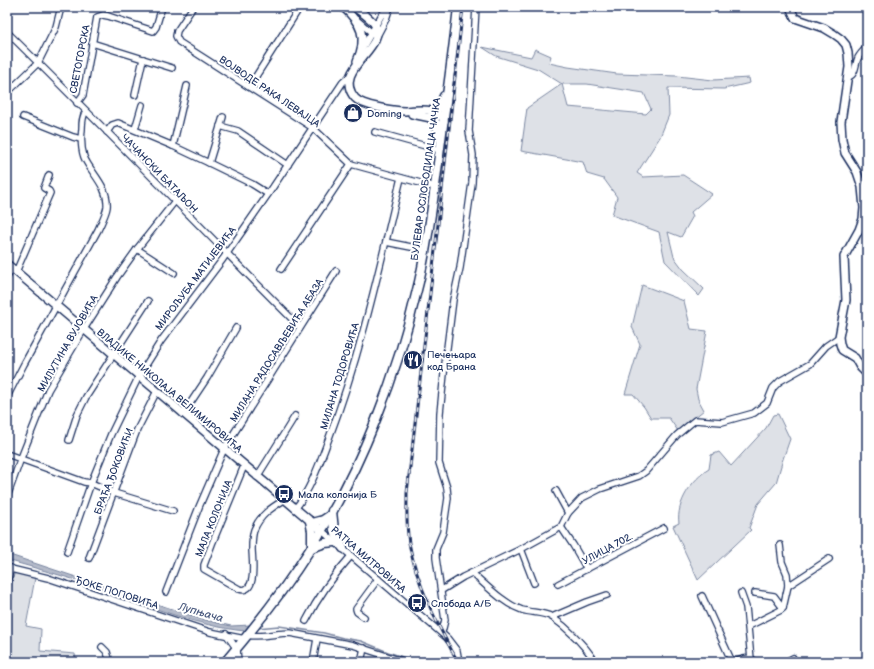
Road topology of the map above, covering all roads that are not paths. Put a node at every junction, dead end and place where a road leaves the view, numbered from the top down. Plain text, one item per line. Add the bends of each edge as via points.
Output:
1 (61, 7) edge
2 (162, 7) edge
3 (194, 7) edge
4 (300, 7) edge
5 (343, 7) edge
6 (354, 7) edge
7 (389, 7) edge
8 (458, 7) edge
9 (476, 7) edge
10 (790, 7) edge
11 (356, 20) junction
12 (376, 26) junction
13 (7, 32) edge
14 (374, 34) junction
15 (92, 43) junction
16 (867, 47) edge
17 (361, 50) junction
18 (143, 59) junction
19 (38, 63) junction
20 (172, 68) dead end
21 (354, 68) junction
22 (349, 77) junction
23 (848, 77) junction
24 (187, 86) dead end
25 (249, 87) junction
26 (7, 93) edge
27 (448, 93) junction
28 (135, 95) dead end
29 (77, 103) junction
30 (142, 105) dead end
31 (86, 111) junction
32 (432, 115) junction
33 (23, 117) dead end
34 (223, 117) dead end
35 (443, 117) junction
36 (220, 126) junction
37 (313, 128) junction
38 (135, 129) junction
39 (108, 132) junction
40 (375, 132) dead end
41 (81, 139) junction
42 (173, 146) junction
43 (440, 146) junction
44 (209, 163) junction
45 (351, 164) junction
46 (288, 165) junction
47 (49, 174) dead end
48 (401, 178) junction
49 (435, 187) junction
50 (268, 194) junction
51 (175, 201) junction
52 (386, 242) junction
53 (137, 249) junction
54 (426, 250) junction
55 (227, 254) junction
56 (12, 268) edge
57 (281, 269) dead end
58 (336, 271) dead end
59 (174, 273) dead end
60 (7, 277) edge
61 (148, 301) dead end
62 (57, 306) junction
63 (300, 327) junction
64 (236, 328) dead end
65 (84, 329) junction
66 (839, 337) junction
67 (112, 354) junction
68 (867, 374) edge
69 (139, 376) junction
70 (157, 391) junction
71 (7, 397) edge
72 (183, 414) junction
73 (295, 416) dead end
74 (69, 440) dead end
75 (224, 449) junction
76 (7, 454) edge
77 (21, 458) junction
78 (244, 466) junction
79 (257, 477) junction
80 (91, 483) junction
81 (556, 491) dead end
82 (114, 493) junction
83 (7, 497) edge
84 (284, 500) junction
85 (295, 509) junction
86 (173, 511) dead end
87 (568, 513) junction
88 (330, 514) junction
89 (311, 522) junction
90 (561, 527) junction
91 (664, 528) dead end
92 (321, 530) junction
93 (335, 542) junction
94 (780, 545) dead end
95 (311, 547) junction
96 (343, 548) junction
97 (521, 549) junction
98 (67, 552) dead end
99 (351, 556) junction
100 (89, 558) dead end
101 (828, 559) dead end
102 (9, 568) edge
103 (587, 569) junction
104 (472, 573) junction
105 (378, 579) junction
106 (7, 582) edge
107 (534, 583) dead end
108 (558, 584) dead end
109 (788, 586) junction
110 (442, 590) junction
111 (166, 592) dead end
112 (755, 592) dead end
113 (741, 593) dead end
114 (607, 595) dead end
115 (702, 596) dead end
116 (783, 608) junction
117 (364, 617) dead end
118 (552, 617) junction
119 (306, 621) dead end
120 (749, 626) junction
121 (442, 632) junction
122 (226, 634) junction
123 (247, 637) junction
124 (317, 639) junction
125 (102, 647) dead end
126 (237, 648) junction
127 (364, 648) junction
128 (793, 658) dead end
129 (754, 660) edge
130 (110, 662) edge
131 (225, 662) edge
132 (238, 662) edge
133 (313, 662) edge
134 (361, 662) edge
135 (405, 662) edge
136 (459, 662) edge
137 (596, 662) edge
138 (733, 662) edge
139 (786, 662) edge

1 - 19 street via 56,27
2 - 15 street, СВЕТОГОРСКА via 153,32 108,16 97,17
3 - 25 street, ВОЈВОДЕ РАКА ЛЕВАЈЦА via 177,31 179,42
4 - 25 street
5 - 11 street
6 - 12 street
7 - 12 street
7 - 14 street via 386,19
8 - 27 main road, БУЛЕВАР ОСЛОБОДИЛАЦА ЧАЧКА
9 - 110 street via 473,82 469,105 469,131 473,155 472,183 453,300 440,413 439,463 448,498 443,532 436,549
10 - 23 street via 792,15 824,28 846,45
11 - 14 street
11 - 17 street via 361,35
12 - 14 street
13 - 19 street, ЧАЧАНСКИ БАТАЉОН
14 - 17 street
14 - 21 street, МИРОЉУБА МАТИЈЕВИЋА via 368,51
15 - 18 street
15 - 29 street, СВЕТОГОРСКА via 83,95
16 - 23 street via 858,58 853,74
17 - 21 street
18 - 20 street
18 - 28 street
19 - 26 street
19 - 29 street, ЧАЧАНСКИ БАТАЉОН
21 - 22 street, МИРОЉУБА МАТИЈЕВИЋА
22 - 32 street via 352,93 361,103
22 - 37 street, МИРОЉУБА МАТИЈЕВИЋА via 343,82
23 - 66 street via 841,122 842,139 845,153 857,172 862,187 864,208 859,230 844,257 846,300
24 - 42 street
25 - 37 street, ВОЈВОДЕ РАКА ЛЕВАЈЦА
27 - 32 main road
27 - 35 main road, БУЛЕВАР ОСЛОБОДИЛАЦА ЧАЧКА
29 - 31 street, ЧАЧАНСКИ БАТАЉОН
30 - 38 street
31 - 39 street, ЧАЧАНСКИ БАТАЉОН
31 - 41 street
32 - 35 street
32 - 43 main road via 436,122
33 - 41 street
34 - 36 street
35 - 43 main road, БУЛЕВАР ОСЛОБОДИЛАЦА ЧАЧКА
36 - 44 street
36 - 46 street via 238,131
37 - 45 street, ВОЈВОДЕ РАКА ЛЕВАЈЦА
37 - 46 street, МИРОЉУБА МАТИЈЕВИЋА
38 - 39 street via 116,123 112,124
38 - 42 street
39 - 51 street, ЧАЧАНСКИ БАТАЉОН
40 - 43 street
41 - 62 street via 85,157 100,181 107,208
42 - 44 street
43 - 49 main road, БУЛЕВАР ОСЛОБОДИЛАЦА ЧАЧКА
44 - 50 street
45 - 48 street, ВОЈВОДЕ РАКА ЛЕВАЈЦА
45 - 57 street
46 - 50 street, МИРОЉУБА МАТИЈЕВИЋА
47 - 56 street via 44,188 50,193
48 - 49 street, ВОЈВОДЕ РАКА ЛЕВАЈЦА
48 - 52 street, МИЛАНА ТОДОРОВИЋА
49 - 54 main road, БУЛЕВАР ОСЛОБОДИЛАЦА ЧАЧКА
50 - 55 street, МИРОЉУБА МАТИЈЕВИЋА
51 - 53 street, МИЛУТИНА ВУЈОВИЋА
51 - 55 street, ЧАЧАНСКИ БАТАЉОН
52 - 54 street
52 - 85 street, МИЛАНА ТОДОРОВИЋА via 336,418 311,483
53 - 59 street
53 - 65 street, МИЛУТИНА ВУЈОВИЋА
54 - 88 main road, БУЛЕВАР ОСЛОБОДИЛАЦА ЧАЧКА via 408,326 383,400 366,442
55 - 63 street, ЧАЧАНСКИ БАТАЉОН
55 - 69 street, МИРОЉУБА МАТИЈЕВИЋА via 161,341
56 - 60 street
56 - 62 street, ВЛАДИКЕ НИКОЛАЈА ВЕЛИМИРОВИЋА
58 - 63 street, МИЛАНА РАДОСАВЉЕВИЋА АБАЗА
61 - 67 street
62 - 65 street, ВЛАДИКЕ НИКОЛАЈА ВЕЛИМИРОВИЋА
62 - 71 street
63 - 75 street, МИЛАНА РАДОСАВЉЕВИЋА АБАЗА
64 - 72 street
65 - 67 street, ВЛАДИКЕ НИКОЛАЈА ВЕЛИМИРОВИЋА
65 - 77 street, МИЛУТИНА ВУЈОВИЋА via 48,390
66 - 68 street via 842,350 855,358
66 - 87 street via 826,346 810,364 780,381 773,388 767,402 754,412 722,422 695,420 677,435 646,471 582,498
67 - 69 street, ВЛАДИКЕ НИКОЛАЈА ВЕЛИМИРОВИЋА
67 - 74 street via 83,402
69 - 70 street, ВЛАДИКЕ НИКОЛАЈА ВЕЛИМИРОВИЋА
69 - 80 street, МИРОЉУБА МАТИЈЕВИЋА
70 - 72 street, ВЛАДИКЕ НИКОЛАЈА ВЕЛИМИРОВИЋА
70 - 82 street, БРАЋА ЂОКОВИЋИ via 137,430
72 - 75 street, ВЛАДИКЕ НИКОЛАЈА ВЕЛИМИРОВИЋА
73 - 79 street
75 - 78 street, ВЛАДИКЕ НИКОЛАЈА ВЕЛИМИРОВИЋА
75 - 111 street, МИЛАНА РАДОСАВЉЕВИЋА АБАЗА
76 - 77 street
77 - 80 street
77 - 83 street, МИЛУТИНА ВУЈОВИЋА
78 - 79 street, ВЛАДИКЕ НИКОЛАЈА ВЕЛИМИРОВИЋА
78 - 84 street, МАЛА КОЛОНИЈА via 204,569 239,589 247,589 252,578 254,531 265,512
79 - 84 street, ВЛАДИКЕ НИКОЛАЈА ВЕЛИМИРОВИЋА
80 - 82 street
80 - 98 street, МИРОЉУБА МАТИЈЕВИЋА
81 - 87 street
82 - 86 street
82 - 100 street, БРАЋА ЂОКОВИЋИ
84 - 85 street, ВЛАДИКЕ НИКОЛАЈА ВЕЛИМИРОВИЋА
85 - 89 street, ВЛАДИКЕ НИКОЛАЈА ВЕЛИМИРОВИЋА
87 - 90 street
88 - 89 main road via 320,521
88 - 92 main road, БУЛЕВАР ОСЛОБОДИЛАЦА ЧАЧКА
88 - 96 main road
89 - 92 street, ВЛАДИКЕ НИКОЛАЈА ВЕЛИМИРОВИЋА
89 - 95 main road
90 - 97 street
90 - 103 street
91 - 103 street, УЛИЦА 702.
92 - 93 street, РАТКА МИТРОВИЋА
92 - 95 main road, БУЛЕВАР ОСЛОБОДИЛАЦА ЧАЧКА
93 - 95 main road
93 - 96 street, РАТКА МИТРОВИЋА
94 - 109 street
95 - 123 main road, БУЛЕВАР ОСЛОБОДИЛАЦА ЧАЧКА
96 - 99 street, РАТКА МИТРОВИЋА
97 - 104 street
97 - 107 street
99 - 105 street, РАТКА МИТРОВИЋА
99 - 119 street via 329,582
101 - 109 street
102 - 106 street
102 - 122 street, ЂОКЕ ПОПОВИЋА via 57,581 210,632
103 - 108 street, УЛИЦА 702.
104 - 110 street
104 - 118 street via 510,605
105 - 117 street via 356,609
105 - 121 street, РАТКА МИТРОВИЋА
109 - 116 street
110 - 121 street via 445,623
112 - 116 street via 774,596
113 - 120 street
114 - 118 street
115 - 138 street
116 - 120 street
118 - 137 street via 589,651
120 - 129 street
121 - 136 street, РАТКА МИТРОВИЋА via 457,651
122 - 123 street, ЂОКЕ ПОПОВИЋА
122 - 126 street
123 - 124 street, ЂОКЕ ПОПОВИЋА via 290,633
123 - 126 main road, БУЛЕВАР ОСЛОБОДИЛАЦА ЧАЧКА
124 - 127 street, ЂОКЕ ПОПОВИЋА
124 - 133 street
125 - 130 street via 107,652
126 - 131 main road, БУЛЕВАР ОСЛОБОДИЛАЦА ЧАЧКА
126 - 132 street
127 - 134 street
127 - 135 street, ЂОКЕ ПОПОВИЋА
128 - 139 street
129 - 138 street via 745,658

